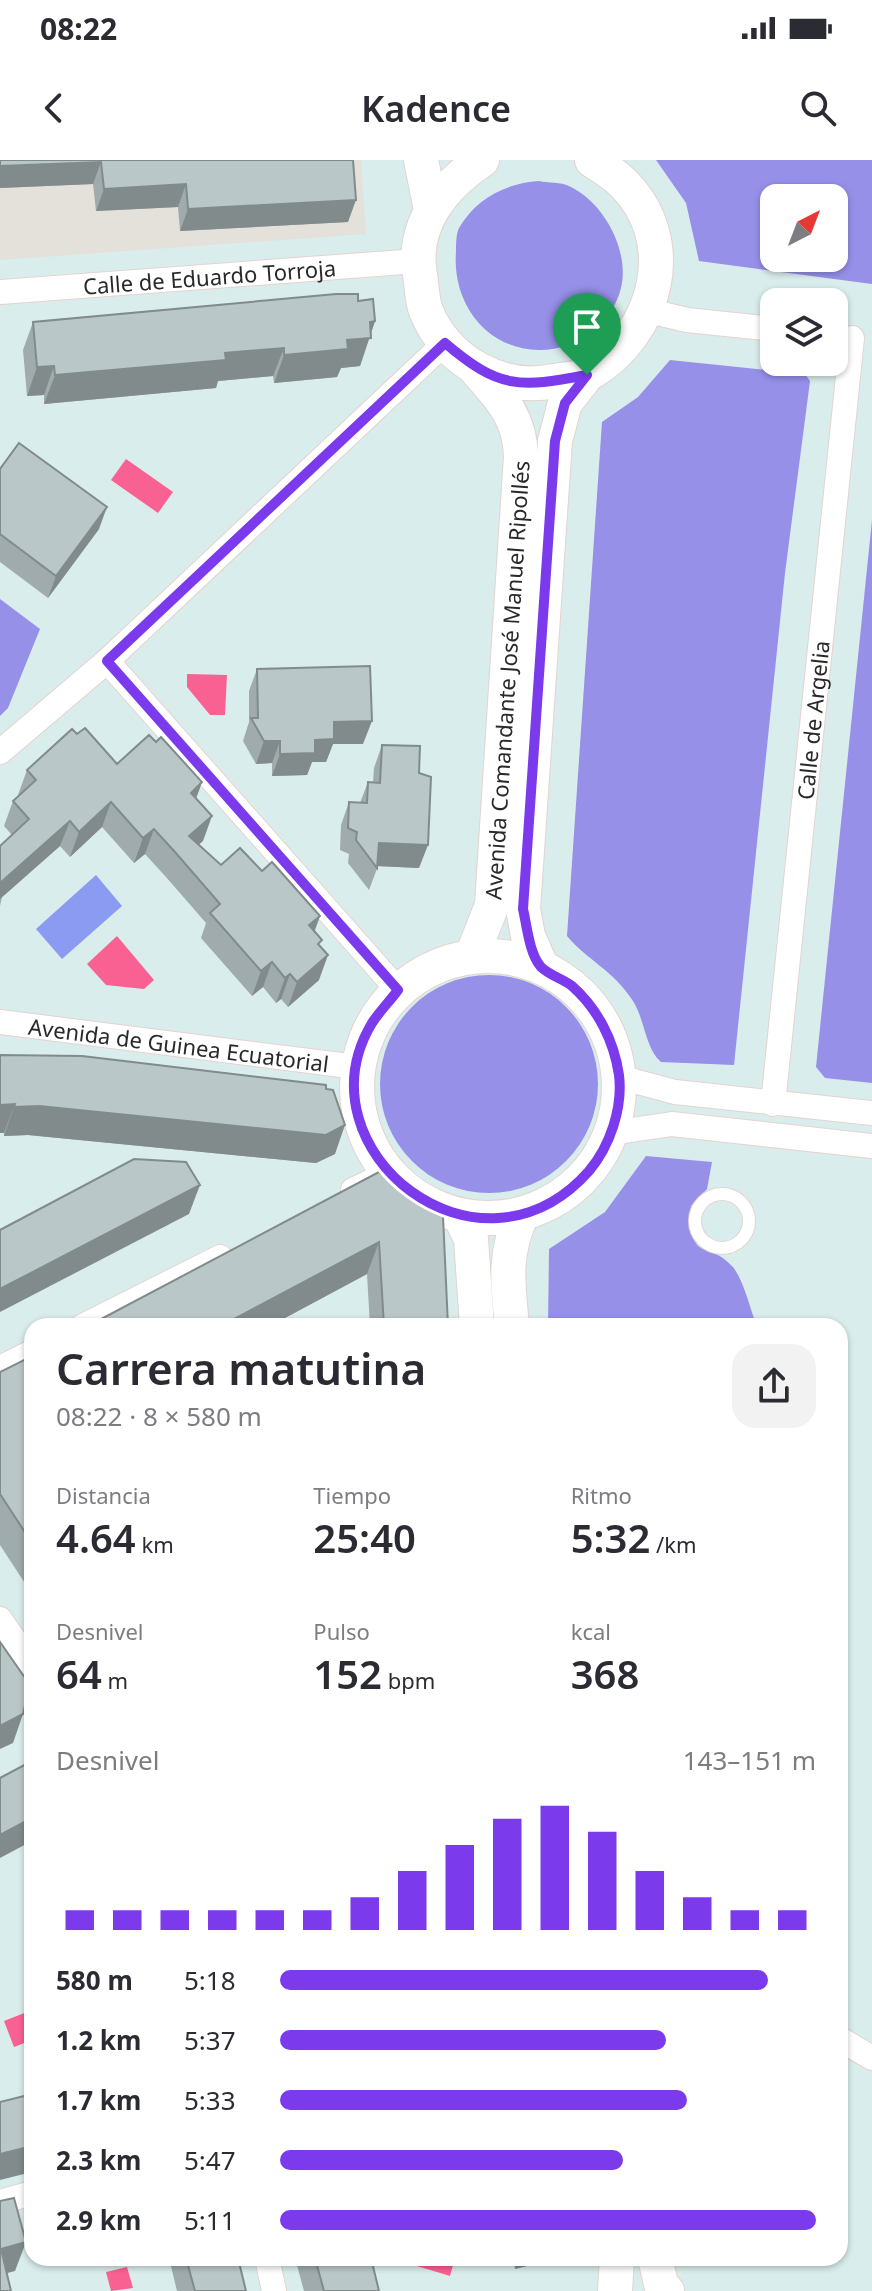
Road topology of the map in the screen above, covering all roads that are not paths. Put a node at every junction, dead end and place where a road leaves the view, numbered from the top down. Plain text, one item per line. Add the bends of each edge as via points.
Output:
1 (421, 160) edge
2 (482, 160) edge
3 (592, 160) edge
4 (431, 210) junction
5 (417, 261) junction
6 (0, 292) edge
7 (649, 311) junction
8 (760, 328) edge
9 (853, 338) edge
10 (445, 343) junction
11 (474, 368) junction
12 (587, 375) junction
13 (107, 661) junction
14 (0, 752) edge
15 (472, 956) junction
16 (541, 966) junction
17 (398, 990) junction
18 (0, 1022) edge
19 (357, 1067) junction
20 (619, 1077) junction
21 (773, 1104) junction
22 (872, 1113) edge
23 (611, 1133) junction
24 (872, 1146) edge
25 (388, 1173) junction
26 (731, 1196) joint
27 (333, 1200) edge
28 (522, 1214) junction
29 (460, 1216) junction
30 (235, 1249) edge
31 (99, 1318) edge
32 (476, 1318) edge
33 (511, 1318) edge
34 (24, 1356) edge
35 (0, 1368) edge
36 (0, 1619) edge
37 (24, 1654) edge
38 (848, 2044) edge
39 (872, 2058) edge
40 (24, 2195) edge
41 (0, 2202) edge
42 (269, 2266) edge
43 (617, 2266) edge
44 (657, 2266) edge
45 (274, 2291) edge
46 (615, 2291) edge
47 (667, 2291) edge

1 - 4 street
2 - 4 street via 454,179
3 - 7 street via 623,183 647,218 657,260
4 - 5 street
5 - 6 street, Calle de Eduardo Torroja
5 - 10 street via 426,310
7 - 8 street
7 - 12 street via 621,352
9 - 21 street, Calle de Argelia
10 - 11 street
10 - 13 street
11 - 12 street via 532,386
11 - 15 street, Avenida Comandante José Manuel Ripollés via 511,413 521,456 492,905
12 - 16 street, Avenida Comandante José Manuel Ripollés via 565,403 555,441 523,909
13 - 14 street
13 - 17 street
15 - 16 street via 507,956
15 - 17 street via 432,967
16 - 20 street via 571,985 595,1011 612,1042
17 - 19 street via 371,1025
18 - 19 street, Avenida de Guinea Ecuatorial
19 - 25 street via 357,1105 368,1141
20 - 21 street via 675,1092
20 - 23 street
21 - 22 street
23 - 24 street via 672,1124
23 - 28 street via 575,1186 548,1205
25 - 27 street
25 - 29 street via 420,1200
26 - 26 lane via 712,1196 696,1215 697,1230 710,1246 728,1247 746,1232 746,1210
28 - 29 street
28 - 33 street via 510,1241
29 - 32 street via 471,1239
30 - 31 street
34 - 35 street
36 - 37 street
38 - 39 street
40 - 41 street
42 - 45 street
43 - 46 street
44 - 47 street

